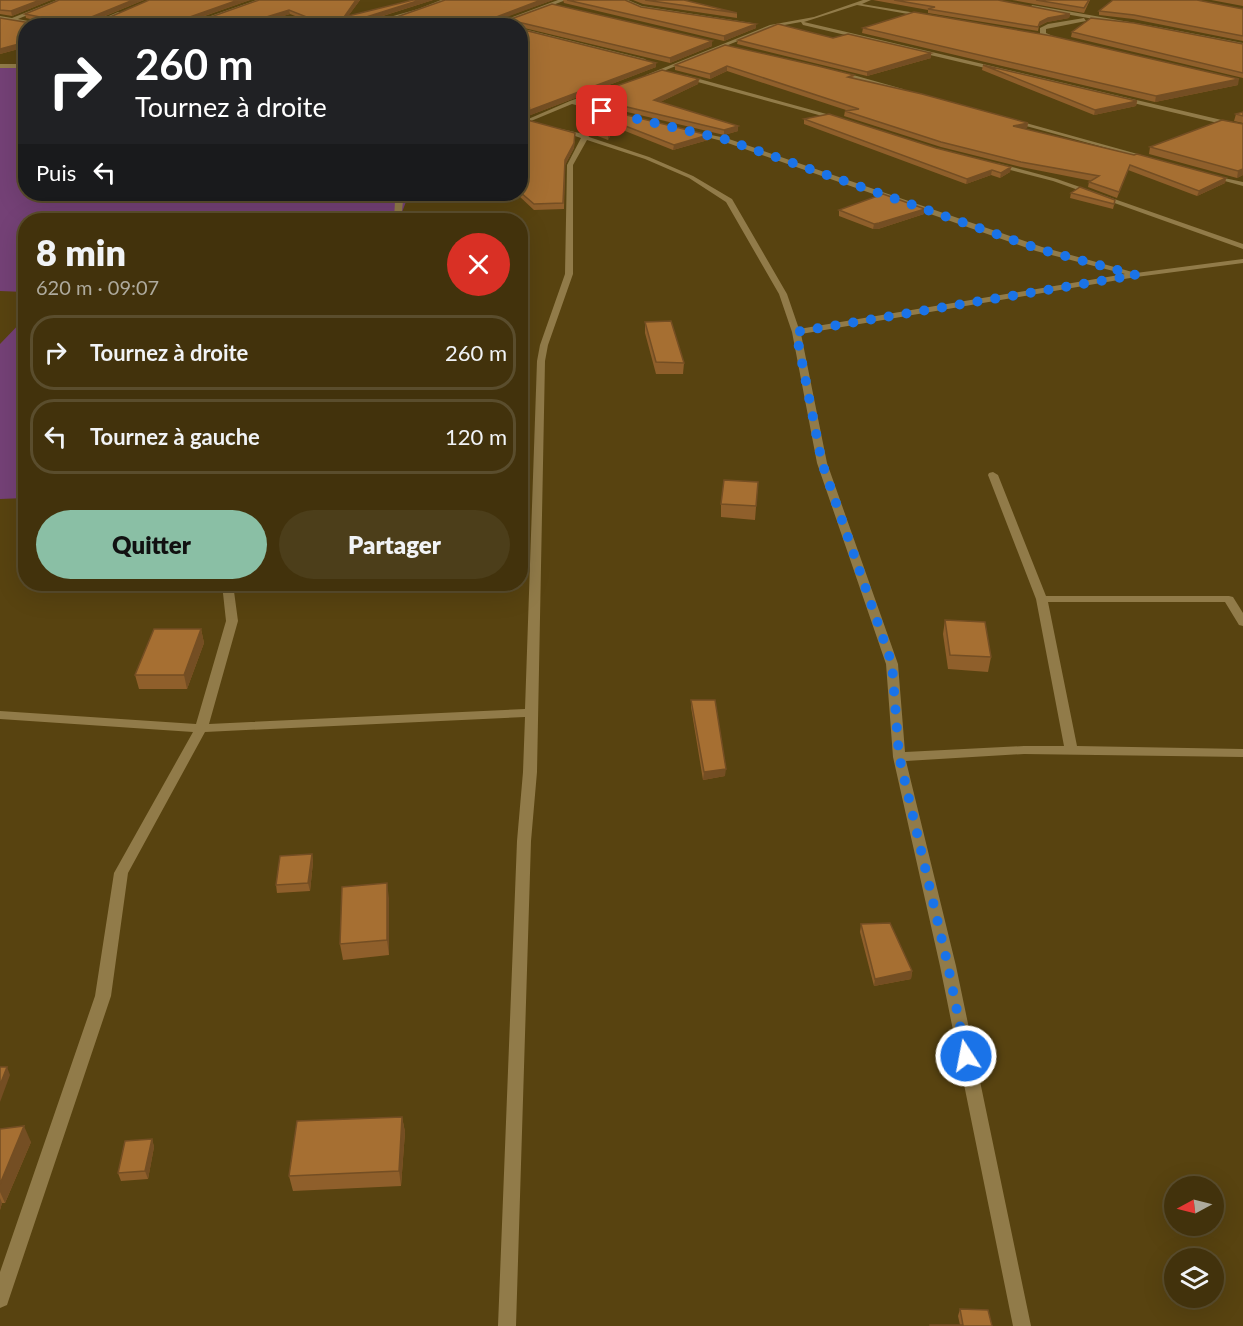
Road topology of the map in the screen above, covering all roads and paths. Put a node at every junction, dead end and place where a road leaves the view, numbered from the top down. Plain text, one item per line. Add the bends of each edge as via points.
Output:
1 (61, 0) edge
2 (262, 0) edge
3 (446, 0) edge
4 (534, 0) edge
5 (624, 0) edge
6 (868, 0) edge
7 (563, 4) edge
8 (856, 4) junction
9 (1027, 6) edge
10 (132, 9) edge
11 (537, 10) junction
12 (934, 16) edge
13 (0, 18) edge
14 (109, 18) edge
15 (208, 18) edge
16 (390, 18) edge
17 (514, 18) edge
18 (1096, 19) junction
19 (12, 20) junction
20 (18, 21) edge
21 (800, 22) junction
22 (751, 23) edge
23 (762, 24) dead end
24 (772, 26) junction
25 (528, 31) edge
26 (1040, 35) edge
27 (1051, 37) junction
28 (1062, 40) edge
29 (714, 42) edge
30 (725, 45) junction
31 (1243, 45) edge
32 (737, 47) edge
33 (649, 61) edge
34 (0, 66) edge
35 (18, 66) edge
36 (661, 67) junction
37 (830, 70) edge
38 (640, 78) edge
39 (606, 90) edge
40 (906, 91) edge
41 (572, 102) junction
42 (602, 111) edge
43 (528, 118) edge
44 (1004, 119) edge
45 (528, 120) edge
46 (850, 123) edge
47 (1243, 127) edge
48 (690, 131) edge
49 (586, 136) junction
50 (1160, 161) edge
51 (985, 162) edge
52 (1203, 173) edge
53 (1243, 184) edge
54 (1243, 247) edge
55 (1243, 261) edge
56 (1136, 275) junction
57 (796, 332) junction
58 (993, 475) dead end
59 (228, 591) edge
60 (1042, 599) junction
61 (1243, 623) edge
62 (531, 713) junction
63 (0, 715) edge
64 (201, 728) junction
65 (1071, 751) junction
66 (1243, 753) edge
67 (899, 756) junction
68 (0, 1299) edge
69 (507, 1326) edge
70 (1022, 1326) edge

1 - 19 street
2 - 15 street
3 - 16 street
4 - 11 street
5 - 22 street via 641,7
6 - 8 street
7 - 11 street
8 - 12 street
8 - 21 street
9 - 18 street
10 - 14 street
11 - 17 street
13 - 19 street
18 - 27 street via 1043,28 1043,34
18 - 31 street
19 - 20 street
21 - 24 street
21 - 47 street
23 - 24 street
24 - 30 street
25 - 33 street
26 - 27 street
27 - 28 street
29 - 30 street
30 - 32 street
30 - 36 street via 671,67
34 - 35 street
36 - 38 street
36 - 46 street
37 - 40 street
39 - 41 street
41 - 42 street
41 - 43 street
44 - 50 street
45 - 49 street
48 - 56 street via 724,139 1039,249
49 - 57 street via 691,177 729,201 783,294
49 - 62 street via 570,165 569,274 542,361
51 - 54 street via 1054,180
52 - 53 street
55 - 56 street
56 - 57 street
57 - 67 street via 822,463 892,664
58 - 60 street
59 - 64 street via 232,621
60 - 61 street via 1229,599
60 - 65 street
62 - 64 street
62 - 69 street
63 - 64 street
64 - 68 street via 121,873 103,996
65 - 66 street
65 - 67 street
67 - 70 street via 948,966

